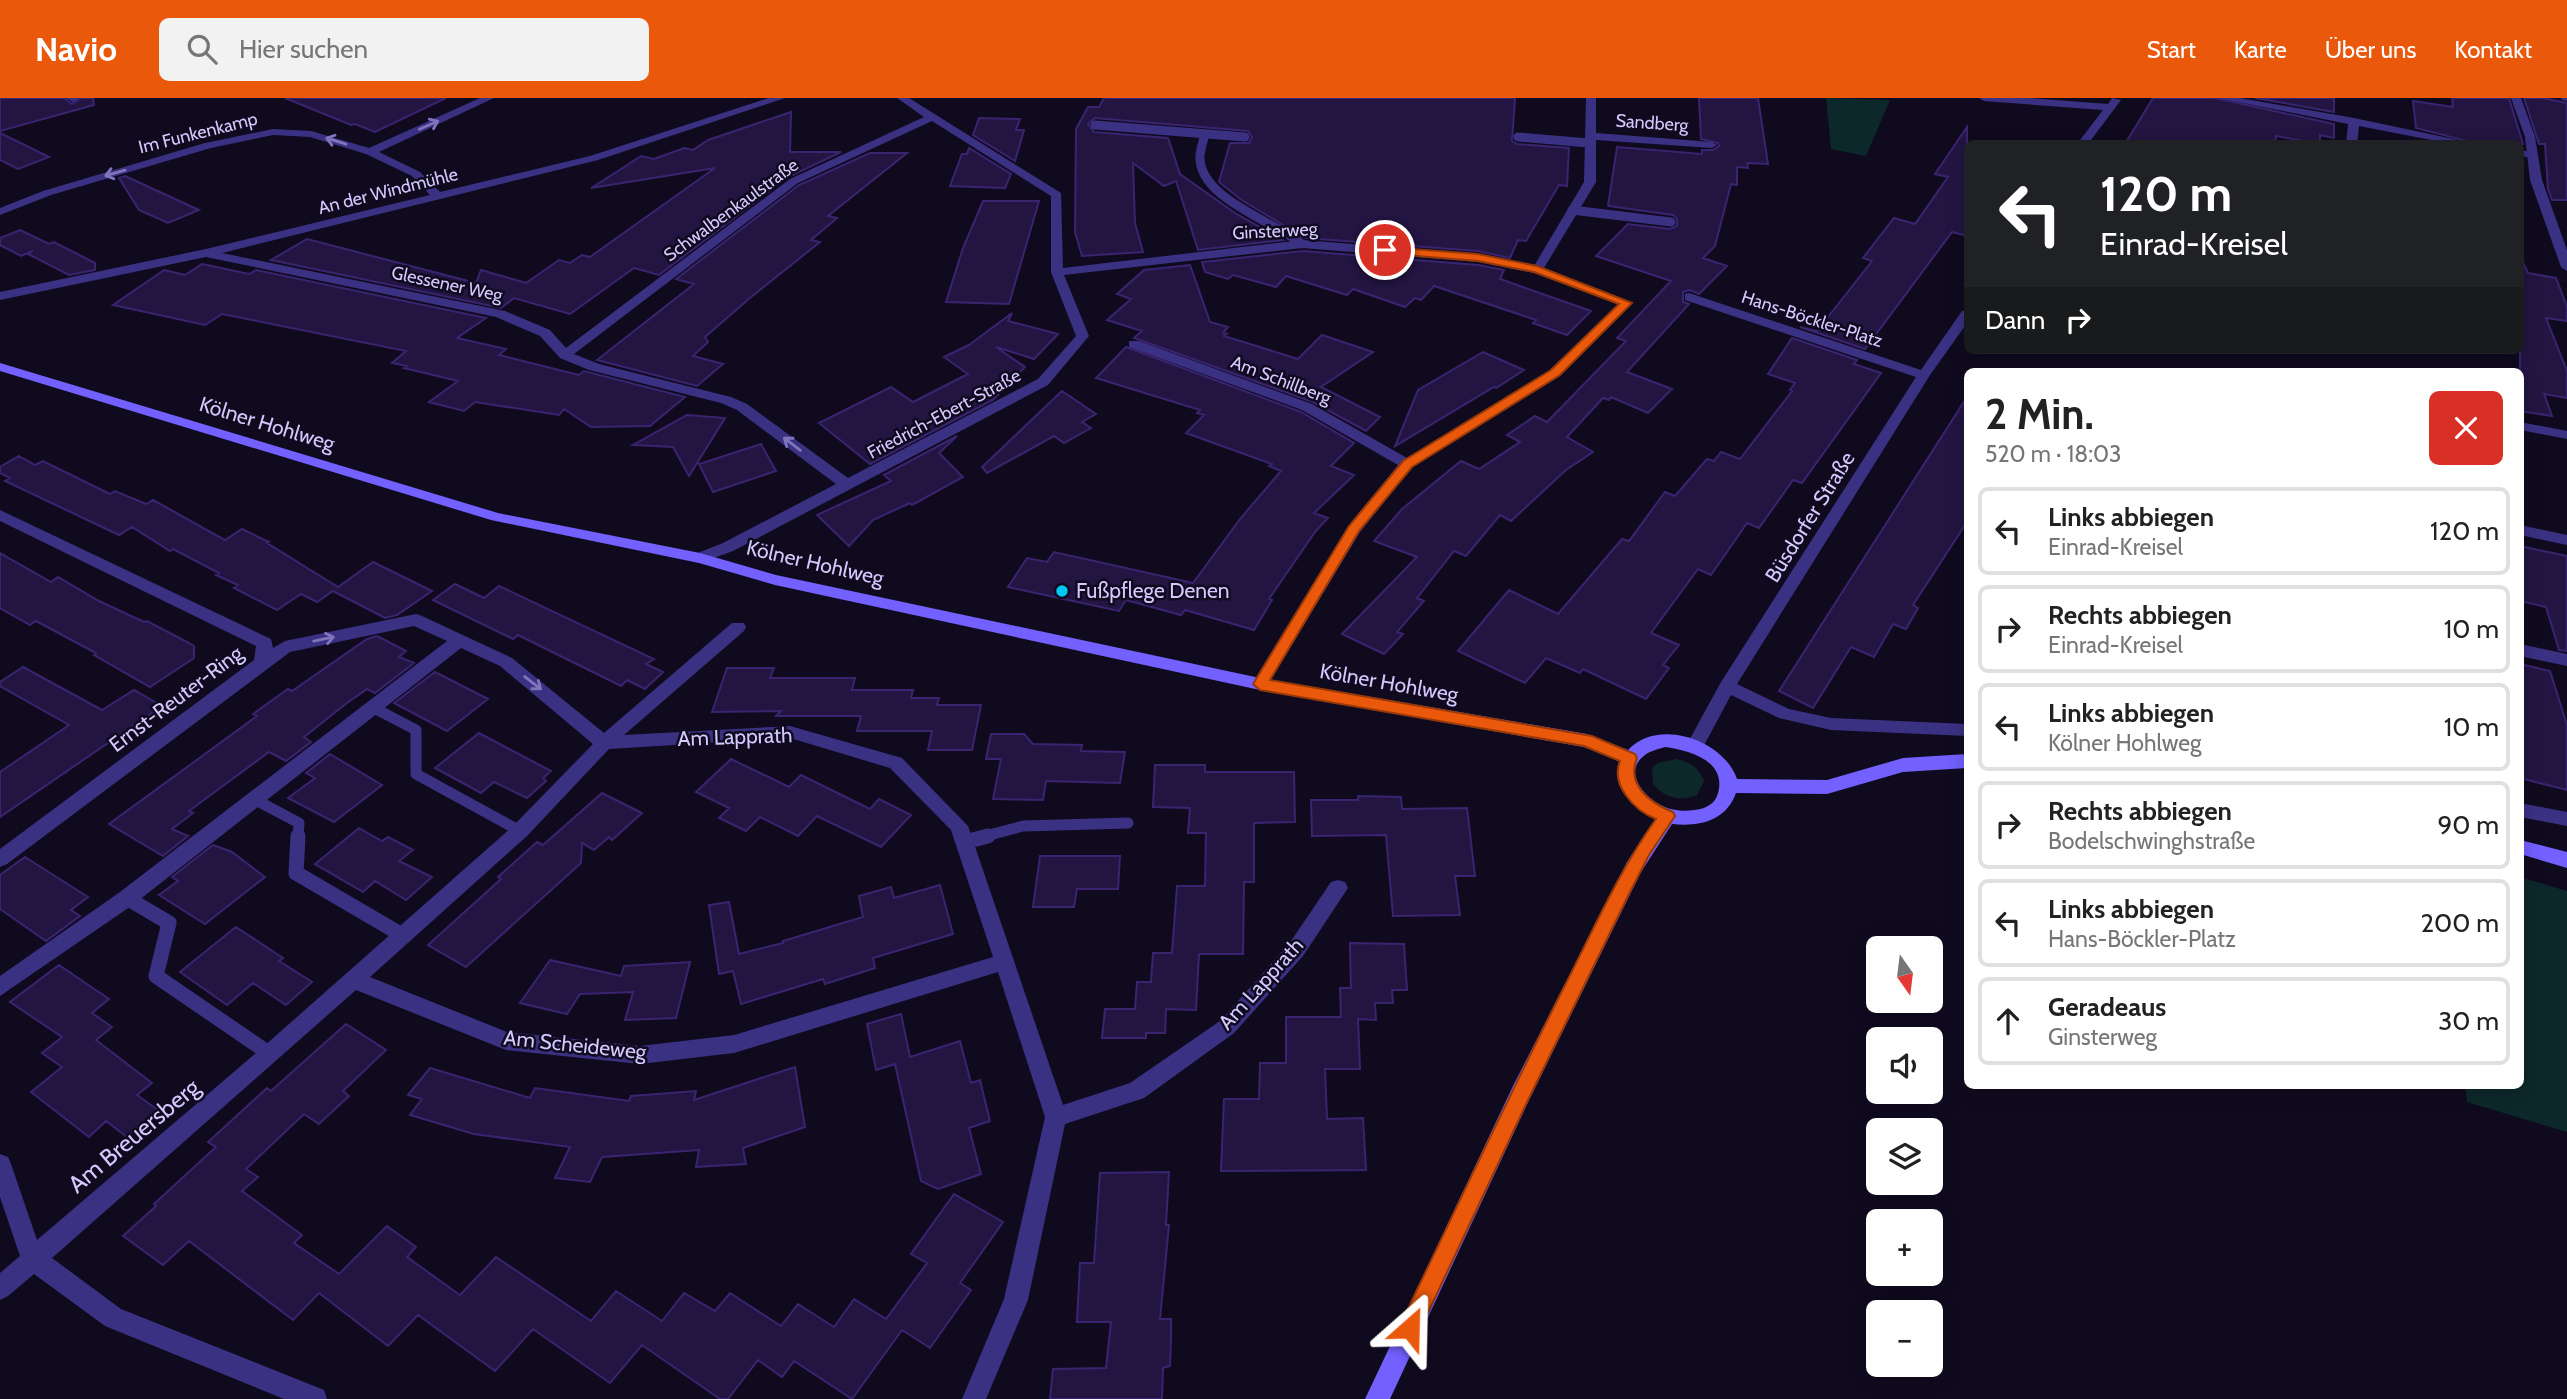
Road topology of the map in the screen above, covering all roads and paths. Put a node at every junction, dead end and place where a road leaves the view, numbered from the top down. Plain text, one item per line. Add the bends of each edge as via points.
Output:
1 (489, 98) edge
2 (780, 98) edge
3 (902, 98) edge
4 (1591, 98) edge
5 (1984, 98) edge
6 (2224, 98) edge
7 (2516, 98) edge
8 (2032, 99) edge
9 (2115, 102) edge
10 (932, 117) junction
11 (2354, 121) junction
12 (1095, 125) dead end
13 (1205, 134) junction
14 (1245, 137) dead end
15 (1518, 137) dead end
16 (1590, 139) junction
17 (2085, 140) edge
18 (2352, 140) edge
19 (2451, 140) edge
20 (1712, 145) dead end
21 (370, 152) junction
22 (2526, 154) edge
23 (437, 196) junction
24 (1572, 210) junction
25 (0, 212) edge
26 (1671, 222) dead end
27 (1302, 244) junction
28 (206, 253) junction
29 (2567, 267) edge
30 (1537, 270) junction
31 (1057, 272) junction
32 (0, 296) edge
33 (1689, 297) dead end
34 (1964, 318) edge
35 (1134, 344) dead end
36 (565, 355) junction
37 (0, 367) edge
38 (1924, 375) junction
39 (2524, 427) edge
40 (2567, 435) edge
41 (1408, 464) junction
42 (846, 485) junction
43 (0, 515) edge
44 (2524, 531) edge
45 (2567, 540) edge
46 (700, 558) junction
47 (738, 626) dead end
48 (459, 640) junction
49 (2524, 651) edge
50 (2567, 660) edge
51 (262, 663) junction
52 (1260, 684) junction
53 (1727, 686) junction
54 (374, 708) junction
55 (1964, 730) edge
56 (604, 743) junction
57 (1695, 746) junction
58 (1629, 758) junction
59 (1964, 761) edge
60 (1729, 786) junction
61 (256, 800) junction
62 (2524, 811) edge
63 (1667, 816) junction
64 (2567, 819) edge
65 (1128, 823) dead end
66 (520, 831) junction
67 (965, 842) junction
68 (2524, 848) edge
69 (0, 859) edge
70 (2567, 860) edge
71 (1338, 888) dead end
72 (127, 898) junction
73 (402, 935) junction
74 (1004, 961) junction
75 (354, 981) junction
76 (0, 987) edge
77 (270, 1054) junction
78 (1056, 1117) junction
79 (0, 1164) edge
80 (32, 1258) junction
81 (0, 1287) edge
82 (315, 1399) edge
83 (974, 1399) edge
84 (1377, 1399) edge

21 -> 1 street
2 - 23 street, An der Windmühle via 594,158
3 - 10 street, Friedrich-Ebert-Straße
4 - 16 street, Sandberg
5 - 8 street
6 - 11 street
7 - 22 street via 2530,137
8 - 9 street
9 - 17 street
10 - 31 street, Friedrich-Ebert-Straße via 1057,195
10 - 36 street, Schwalbenkaulstraße via 794,181
11 - 18 street
11 - 19 street
12 - 13 lane
13 - 14 lane
13 - 27 lane via 1198,162 1213,189
15 - 16 lane
16 - 20 street, Sandberg
16 - 24 street, Sandberg via 1590,182
21 - 23 street, Im Funkenkamp via 416,174
21 -> 25 street, Im Funkenkamp via 311,134 257,134 47,193
22 - 29 street
23 - 28 street, An der Windmühle
24 - 26 lane
24 - 30 street, Sandberg
27 - 30 street, Ginsterweg via 1478,258
27 - 31 street, Ginsterweg
28 - 32 street, An der Windmühle
28 - 36 street, Glessener Weg via 500,314 545,333
30 - 41 street via 1626,303 1555,373
31 - 42 street, Friedrich-Ebert-Straße via 1083,336 1043,382
33 - 38 street, Hans-Böckler-Platz
34 - 38 street, Büsdorfer Straße
35 - 41 street, Am Schillberg via 1307,407
42 -> 36 street, Glessener Weg via 742,407
37 - 46 main road, Kölner Hohlweg via 496,517
38 - 53 street, Büsdorfer Straße
39 - 40 street
41 - 52 street via 1354,529
42 - 46 street, Friedrich-Ebert-Straße
43 - 51 street, Ernst-Reuter-Ring via 265,643
44 - 45 street
46 - 52 main road, Kölner Hohlweg via 775,579
47 - 56 street
51 -> 48 street via 285,647 416,620
48 - 54 street
48 -> 56 street via 506,662
49 - 50 street
51 - 69 street, Ernst-Reuter-Ring
52 - 58 main road, Kölner Hohlweg via 1587,741
53 - 55 street via 1785,714 1831,724
53 - 57 street, Büsdorfer Straße
54 - 61 street
54 - 66 lane via 416,730 416,774
56 - 66 street, Am Breuersberg
56 - 67 street, Am Lapprath via 790,732 896,763 959,826
57 - 58 main road via 1664,740 1637,749
57 - 60 main road via 1720,763
58 - 63 main road via 1625,768 1630,791 1652,811
59 - 60 main road via 1903,765 1827,787
60 - 63 main road via 1726,799 1710,813 1685,819
61 - 72 street
61 - 73 lane via 299,823 296,873
62 - 64 street
63 - 84 main road via 1634,867 1527,1081
65 - 67 lane via 1023,826
66 - 73 street, Am Breuersberg
67 - 74 street, Am Lapprath
68 - 70 main road
71 - 78 street, Am Lapprath via 1296,950 1227,1027 1136,1091
72 - 76 street
72 - 77 lane via 169,923 156,976
73 - 75 street, Am Breuersberg
74 - 75 street, Am Scheideweg via 734,1044 640,1055 506,1041
74 - 78 street, Am Lapprath
75 - 77 street, Am Breuersberg
77 - 80 street, Am Breuersberg
78 - 83 street via 1016,1300
79 - 80 street
80 - 81 street, Am Breuersberg
80 - 82 street via 113,1318

